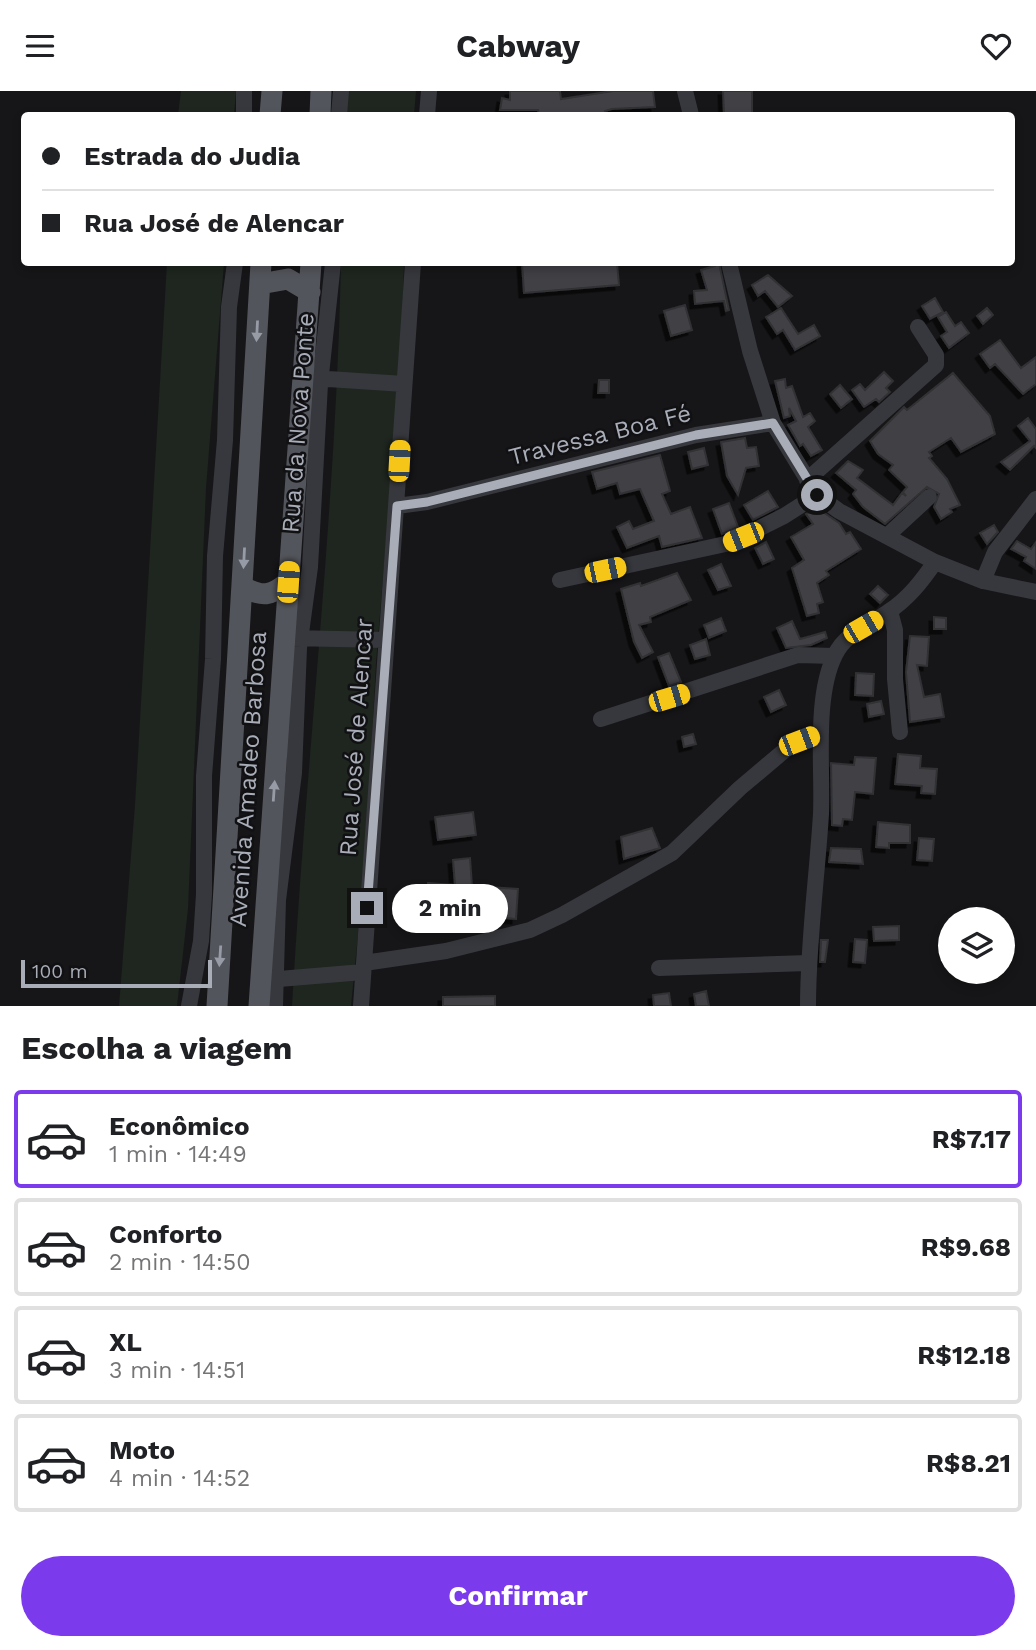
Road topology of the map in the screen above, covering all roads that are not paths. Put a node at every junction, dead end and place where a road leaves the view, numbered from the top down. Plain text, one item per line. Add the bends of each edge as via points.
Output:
1 (244, 91) edge
2 (272, 91) edge
3 (321, 91) edge
4 (341, 91) edge
5 (429, 91) edge
6 (685, 91) edge
7 (244, 112) edge
8 (270, 112) edge
9 (320, 112) edge
10 (339, 112) edge
11 (427, 112) edge
12 (690, 112) edge
13 (235, 266) edge
14 (261, 266) edge
15 (311, 266) edge
16 (332, 266) edge
17 (413, 266) edge
18 (730, 266) edge
19 (260, 284) junction
20 (310, 292) junction
21 (918, 327) dead end
22 (312, 378) junction
23 (404, 384) junction
24 (773, 423) junction
25 (807, 480) junction
26 (817, 495) junction
27 (929, 497) dead end
28 (1036, 499) edge
29 (397, 506) junction
30 (888, 535) junction
31 (935, 562) junction
32 (560, 580) dead end
33 (983, 580) junction
34 (288, 582) junction
35 (242, 586) junction
36 (1036, 591) edge
37 (890, 611) junction
38 (292, 638) junction
39 (385, 640) junction
40 (834, 656) junction
41 (601, 719) dead end
42 (900, 732) dead end
43 (820, 733) junction
44 (808, 963) junction
45 (363, 968) junction
46 (659, 968) dead end
47 (268, 980) junction
48 (189, 1006) edge
49 (217, 1006) edge
50 (259, 1006) edge
51 (275, 1006) edge
52 (361, 1006) edge
53 (808, 1006) edge

1 - 7 street
2 - 8 main road
3 - 9 main road
4 - 10 street
5 - 11 street
6 - 12 street
13 - 48 street via 204,776 204,894
14 - 19 main road, Avenida Amadeo Barbosa
15 - 20 main road, Avenida Amadeo Barbosa
16 - 22 street, Rua da Nova Ponte
17 - 23 street, Rua José de Alencar
18 - 24 street
19 - 20 main road via 288,279
19 -> 35 main road, Avenida Amadeo Barbosa
20 - 22 main road, Avenida Amadeo Barbosa
21 - 25 street via 936,355 936,365
22 - 23 street
22 - 34 main road, Avenida Amadeo Barbosa
22 - 38 street, Rua da Nova Ponte via 310,567
23 - 29 street, Rua José de Alencar
24 - 25 street
24 - 29 street, Travessa Boa Fé via 696,435
25 - 26 street
26 - 30 street
26 - 32 street via 730,543
27 - 30 street
28 - 33 street via 995,552
29 - 39 street, Rua José de Alencar
30 - 31 street
31 - 33 street
31 - 37 street via 917,589
33 - 36 street
34 - 35 main road via 268,595 257,595
34 - 38 main road, Avenida Amadeo Barbosa
35 -> 49 main road, Avenida Amadeo Barbosa
37 - 40 street via 846,639
37 - 42 street
38 - 39 street
38 - 47 main road, Avenida Amadeo Barbosa
39 - 45 street, Rua José de Alencar
40 - 41 street via 798,655
40 - 43 street
43 - 44 street via 821,813
43 - 45 street via 791,745 672,853 562,915 530,930
44 - 46 street
44 - 53 street
45 - 47 street
45 - 52 street, Rua José de Alencar
47 - 50 main road, Avenida Amadeo Barbosa
47 - 51 street

